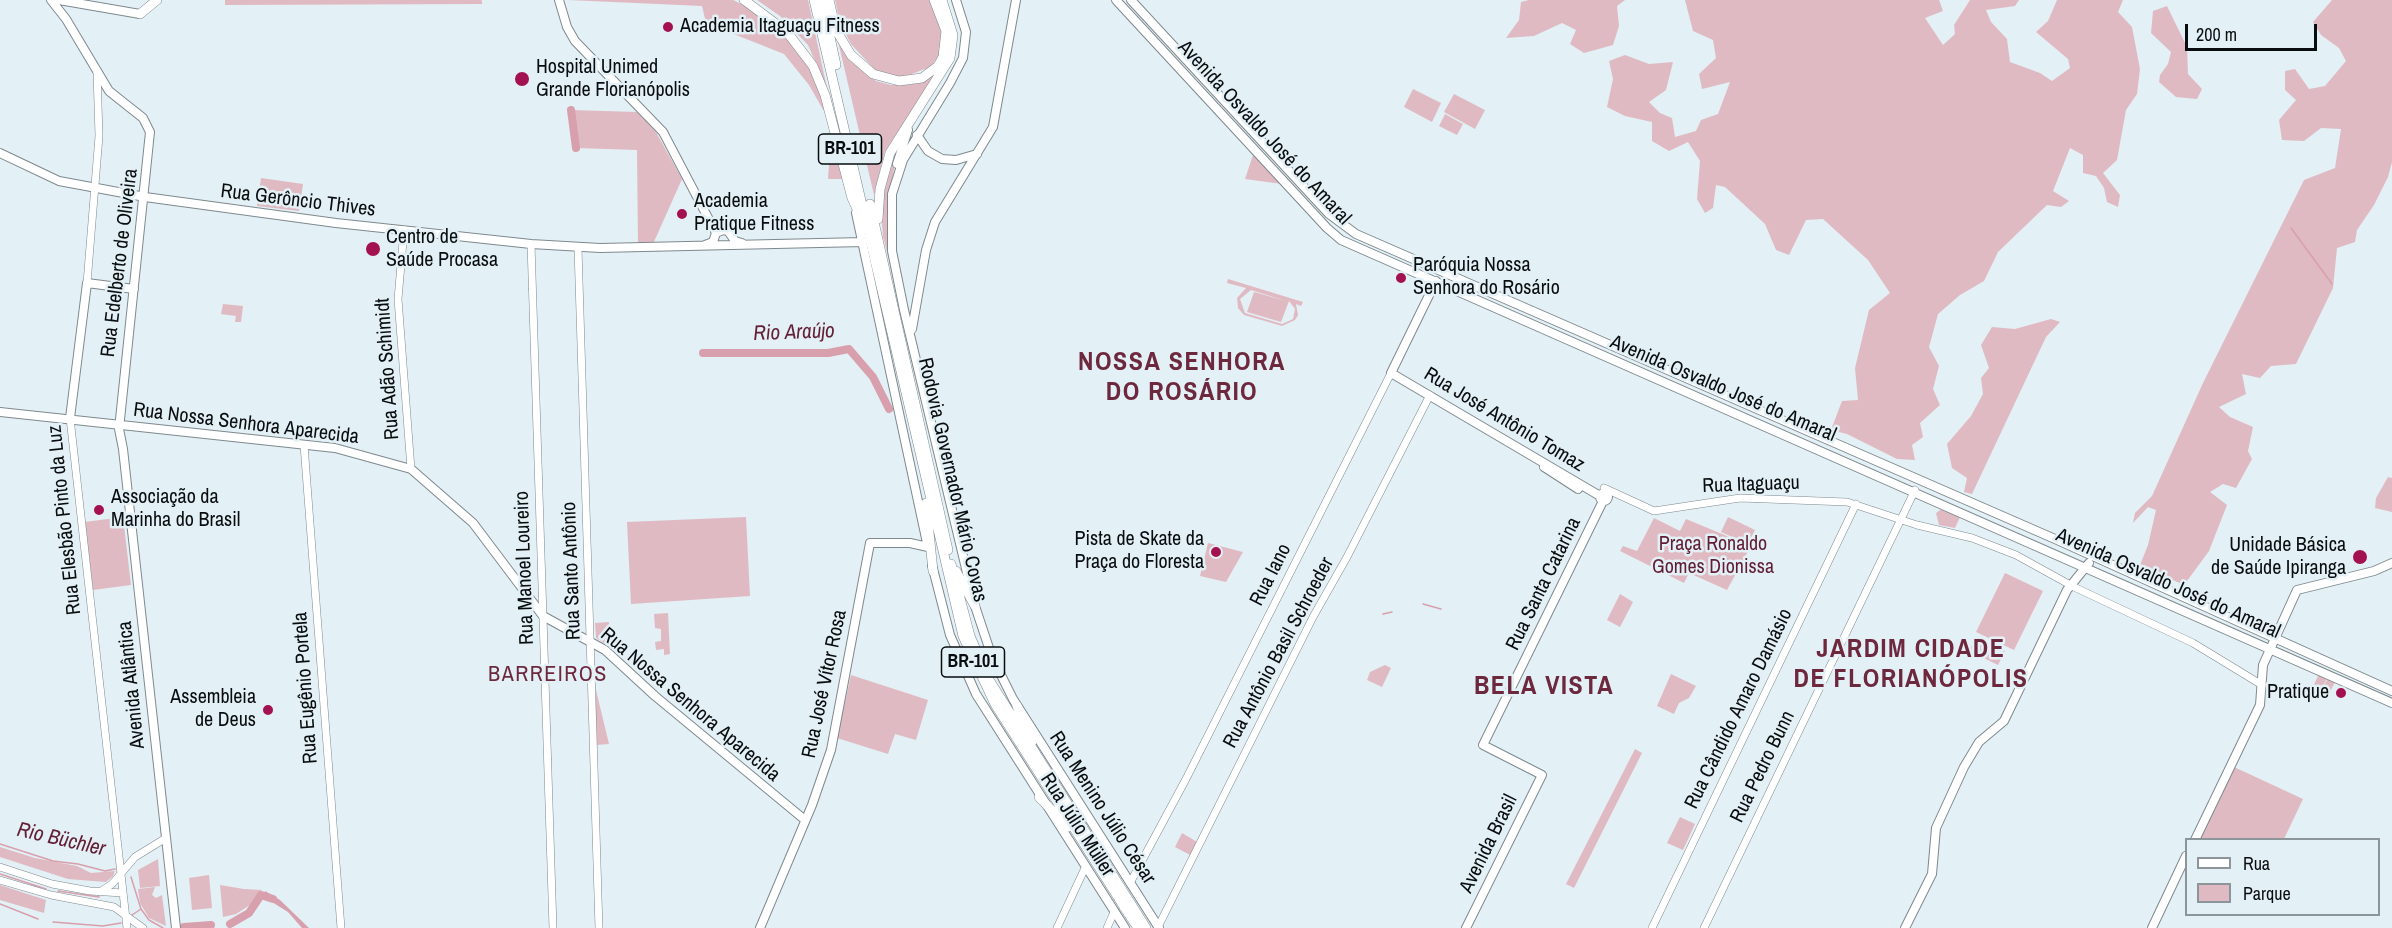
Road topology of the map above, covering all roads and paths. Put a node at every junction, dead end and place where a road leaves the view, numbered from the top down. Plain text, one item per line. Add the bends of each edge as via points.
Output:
1 (51, 0) edge
2 (157, 0) edge
3 (559, 0) edge
4 (744, 0) edge
5 (814, 0) edge
6 (822, 0) edge
7 (829, 0) edge
8 (934, 0) edge
9 (942, 0) edge
10 (956, 0) edge
11 (1016, 0) edge
12 (1116, 0) edge
13 (1131, 0) edge
14 (65, 2) edge
15 (140, 14) joint
16 (66, 19) junction
17 (825, 47) junction
18 (1192, 66) junction
19 (1181, 69) junction
20 (97, 72) junction
21 (1215, 91) junction
22 (1207, 98) junction
23 (914, 117) junction
24 (835, 129) junction
25 (917, 135) junction
26 (0, 153) edge
27 (978, 154) junction
28 (956, 160) junction
29 (969, 167) junction
30 (895, 179) junction
31 (94, 188) junction
32 (145, 197) junction
33 (852, 198) junction
34 (704, 209) junction
35 (857, 216) junction
36 (860, 229) junction
37 (404, 231) junction
38 (729, 233) junction
39 (716, 236) junction
40 (878, 236) junction
41 (843, 241) junction
42 (853, 241) junction
43 (863, 242) junction
44 (531, 244) junction
45 (745, 244) junction
46 (724, 245) junction
47 (699, 246) junction
48 (578, 248) junction
49 (875, 250) junction
50 (1440, 270) junction
51 (1436, 281) junction
52 (87, 283) junction
53 (134, 289) junction
54 (915, 305) junction
55 (904, 310) junction
56 (911, 335) junction
57 (1643, 359) junction
58 (1638, 369) junction
59 (1391, 373) junction
60 (1430, 395) junction
61 (0, 412) edge
62 (70, 418) junction
63 (1758, 423) junction
64 (1785, 423) junction
65 (119, 424) junction
66 (1801, 440) junction
67 (1832, 442) junction
68 (304, 445) junction
69 (921, 459) junction
70 (411, 469) junction
71 (1915, 490) junction
72 (1605, 496) junction
73 (1856, 504) junction
74 (1901, 520) junction
75 (923, 526) junction
76 (2055, 539) junction
77 (910, 543) junction
78 (2033, 543) junction
79 (928, 547) junction
80 (950, 558) junction
81 (2392, 563) edge
82 (2107, 564) junction
83 (2085, 566) junction
84 (933, 572) junction
85 (2070, 584) junction
86 (2166, 590) junction
87 (2142, 591) junction
88 (975, 606) junction
89 (543, 616) junction
90 (2274, 638) junction
91 (591, 641) junction
92 (2270, 647) junction
93 (2262, 685) junction
94 (2362, 689) junction
95 (2392, 691) edge
96 (2392, 703) edge
97 (1017, 706) junction
98 (1041, 764) junction
99 (1542, 775) joint
100 (1039, 797) junction
101 (805, 820) junction
102 (164, 838) junction
103 (2196, 838) edge
104 (1082, 842) junction
105 (2185, 860) edge
106 (0, 867) edge
107 (1085, 868) junction
108 (121, 873) junction
109 (0, 880) edge
110 (1129, 881) junction
111 (52, 884) junction
112 (100, 892) junction
113 (123, 893) junction
114 (51, 895) junction
115 (1122, 902) junction
116 (126, 915) junction
117 (1158, 927) edge
118 (127, 928) edge
119 (143, 928) edge
120 (174, 928) edge
121 (341, 928) edge
122 (553, 928) edge
123 (599, 928) edge
124 (760, 928) edge
125 (1057, 928) edge
126 (1107, 928) edge
127 (1125, 928) edge
128 (1138, 928) edge
129 (1146, 928) edge
130 (1466, 928) edge
131 (1652, 928) edge
132 (1704, 928) edge
133 (1905, 928) edge
134 (2152, 928) edge

1 - 16 main road
2 - 15 highway
3 - 34 main road via 575,40 663,132
4 - 24 highway via 776,22 805,53 820,82
5 - 17 highway, Rodovia Governador Mário Covas / BR-101
6 - 40 highway, Rodovia Governador Mário Covas / BR-101
7 - 8 highway via 836,30 851,55 873,74 899,81 922,78 943,57 946,31
9 - 23 highway via 952,24 953,50
10 - 25 main road via 965,27 964,51 950,83
11 - 27 main road via 995,122
12 - 19 main road, Avenida Osvaldo José do Amaral
13 - 18 main road, Avenida Osvaldo José do Amaral
14 - 15 main road
14 - 16 main road
16 - 20 main road, Rua Edelberto de Oliveira
17 - 24 highway
17 - 49 highway, Rodovia Governador Mário Covas / BR-101
18 - 19 main road
18 - 21 main road, Avenida Osvaldo José do Amaral
19 - 22 main road, Avenida Osvaldo José do Amaral
20 - 31 street, Rua Elesbão Pinto da Luz via 99,136
20 - 32 main road, Rua Edelberto de Oliveira via 112,95 146,122 151,137
21 - 22 main road via 1208,91
21 - 50 main road, Avenida Osvaldo José do Amaral via 1338,222 1356,234
22 - 51 main road, Avenida Osvaldo José do Amaral via 1336,236
23 - 30 main road via 900,151
23 - 40 highway via 886,164 878,208
24 - 33 highway
25 - 28 main road via 933,155
25 - 30 main road
26 - 31 main road, Rua Gerôncio Thives via 50,178
27 - 28 main road
27 - 29 main road
28 - 29 main road
29 - 54 main road via 930,234
30 - 55 main road via 890,232
31 - 32 main road, Rua Gerôncio Thives
31 - 52 street, Rua Elesbão Pinto da Luz
32 - 37 main road, Rua Gerôncio Thives
32 - 53 main road, Rua Edelberto de Oliveira
33 - 35 main road, Rua Júlio Müller
33 - 49 highway
34 - 38 main road
34 - 39 main road
35 - 36 main road, Rua Júlio Müller
35 - 41 main road via 854,230
36 - 42 main road
36 - 43 main road, Rua Júlio Müller
37 - 44 main road, Rua Gerôncio Thives
37 - 70 street, Rua Adão Schimidt via 394,299
38 - 39 main road via 720,230
38 - 45 main road via 735,241
38 - 46 main road via 730,241
39 - 46 main road
39 - 47 main road
40 - 80 highway, Rodovia Governador Mário Covas / BR-101
41 - 42 main road
41 - 45 main road
42 - 43 main road
43 - 75 main road, Rua Júlio Müller
44 - 48 main road, Rua Gerôncio Thives
44 - 89 street, Rua Manoel Loureiro
45 - 46 main road, Rua Gerôncio Thives
46 - 47 main road, Rua Gerôncio Thives
47 - 48 main road, Rua Gerôncio Thives
48 - 91 street, Rua Santo Antônio
49 - 69 highway, Rodovia Governador Mário Covas / BR-101
50 - 51 main road, Rua Iano via 1433,273
50 - 57 main road, Avenida Osvaldo José do Amaral
51 - 58 main road, Avenida Osvaldo José do Amaral
51 - 59 main road, Rua Iano
52 - 53 main road
52 - 62 main road, Rua Elesbão Pinto da Luz
53 - 65 main road, Rua Edelberto de Oliveira
54 - 55 main road
54 - 56 main road
55 - 56 main road
56 - 88 main road, Rua Menino Júlio César
57 - 58 main road via 1636,364
57 - 64 main road, Avenida Osvaldo José do Amaral
58 - 63 main road, Avenida Osvaldo José do Amaral
59 - 60 main road, Rua José Antônio Tomaz
59 - 110 street, Rua Iano via 1186,778
60 - 72 main road, Rua José Antônio Tomaz
60 - 117 street, Rua Antônio Basil Schroeder via 1313,617
61 - 62 main road, Rua Nossa Senhora Aparecida
62 - 65 main road, Rua Nossa Senhora Aparecida
62 - 108 street, Rua Elesbão Pinto da Luz
63 - 64 main road via 1764,416
63 - 66 main road, Avenida Osvaldo José do Amaral
64 - 67 main road, Avenida Osvaldo José do Amaral
65 - 68 main road, Rua Nossa Senhora Aparecida
65 - 102 main road, Avenida Atlântica
66 - 67 main road via 1828,449
66 - 71 main road, Avenida Osvaldo José do Amaral
67 - 76 main road, Avenida Osvaldo José do Amaral
68 - 70 main road, Rua Nossa Senhora Aparecida via 350,451
68 - 121 street, Rua Eugênio Portela
69 - 84 highway
69 - 104 highway, Rodovia Governador Mário Covas / BR-101 via 953,601 973,660 995,704
70 - 89 main road, Rua Nossa Senhora Aparecida via 473,523
71 - 74 street, Rua Pedro Bunn
71 - 78 main road, Avenida Osvaldo José do Amaral
72 - 73 street, Rua Itaguaçu via 1659,511 1740,498
72 - 99 main road, Rua Santa Catarina via 1482,745
73 - 74 street, Rua Itaguaçu
73 - 131 street, Rua Cândido Amaro Damásio
74 - 85 street, Rua Itaguaçu via 2007,551
74 - 132 street, Rua Pedro Bunn
75 - 77 main road via 920,535
75 - 79 main road, Rua Júlio Müller
76 - 78 main road via 2034,534 2030,538
76 - 82 main road, Avenida Osvaldo José do Amaral
77 - 79 main road
77 - 101 main road, Rua José Vítor Rosa via 870,543 833,742
78 - 83 main road, Avenida Osvaldo José do Amaral
79 - 84 main road, Rua Júlio Müller
80 - 88 highway
80 - 98 highway, Rodovia Governador Mário Covas / BR-101 via 981,665
81 - 90 main road via 2297,590
82 - 83 main road via 2093,561
82 - 86 main road, Avenida Osvaldo José do Amaral
83 - 85 main road
83 - 87 main road, Avenida Osvaldo José do Amaral
84 - 100 main road, Rua Júlio Müller via 956,652 976,694
85 - 93 street, Rua Itaguaçu via 2193,643
85 - 133 main road via 2004,721 1979,742 1964,767 1936,828 1932,874
86 - 87 main road via 2164,597
86 - 90 main road, Avenida Osvaldo José do Amaral
87 - 92 main road, Avenida Osvaldo José do Amaral
88 - 97 main road, Rua Menino Júlio César via 995,664
89 - 91 main road, Rua Nossa Senhora Aparecida
89 - 122 street, Rua Manoel Loureiro
90 - 92 main road
90 - 95 main road, Avenida Osvaldo José do Amaral
91 - 101 main road, Rua Nossa Senhora Aparecida
91 - 123 street, Rua Santo Antônio via 596,691
92 - 93 main road via 2261,671
92 - 94 main road, Avenida Osvaldo José do Amaral
93 - 103 main road via 2260,705
94 - 95 main road via 2368,683
94 - 96 main road, Avenida Osvaldo José do Amaral
97 - 98 highway
97 - 110 main road, Rua Menino Júlio César
98 - 115 highway, Rodovia Governador Mário Covas / BR-101
99 - 130 main road, Avenida Brasil
100 - 104 highway
100 - 107 main road, Rua Júlio Müller
101 - 124 main road, Rua José Vítor Rosa
102 - 108 street via 135,857
102 - 120 main road, Avenida Atlântica
104 - 115 highway, Rodovia Governador Mário Covas / BR-101
105 - 134 main road
106 - 111 street
107 - 115 main road, Rua Júlio Müller
107 - 125 street
108 - 112 street
108 - 113 street, Rua Elesbão Pinto da Luz
109 - 114 street
110 - 115 main road, Rua Iano
111 - 112 street
111 - 114 street
112 - 113 street
113 - 116 street, Rua Elesbão Pinto da Luz
114 - 116 street via 101,904
115 - 117 main road, Rua Menino Júlio César
115 - 126 street, Rua Iano
115 - 127 main road, Rua Júlio Müller
115 - 128 highway, Rodovia Governador Mário Covas / BR-101
115 - 129 highway, Rodovia Governador Mário Covas / BR-101
116 - 118 street, Rua Elesbão Pinto da Luz
116 - 119 street

